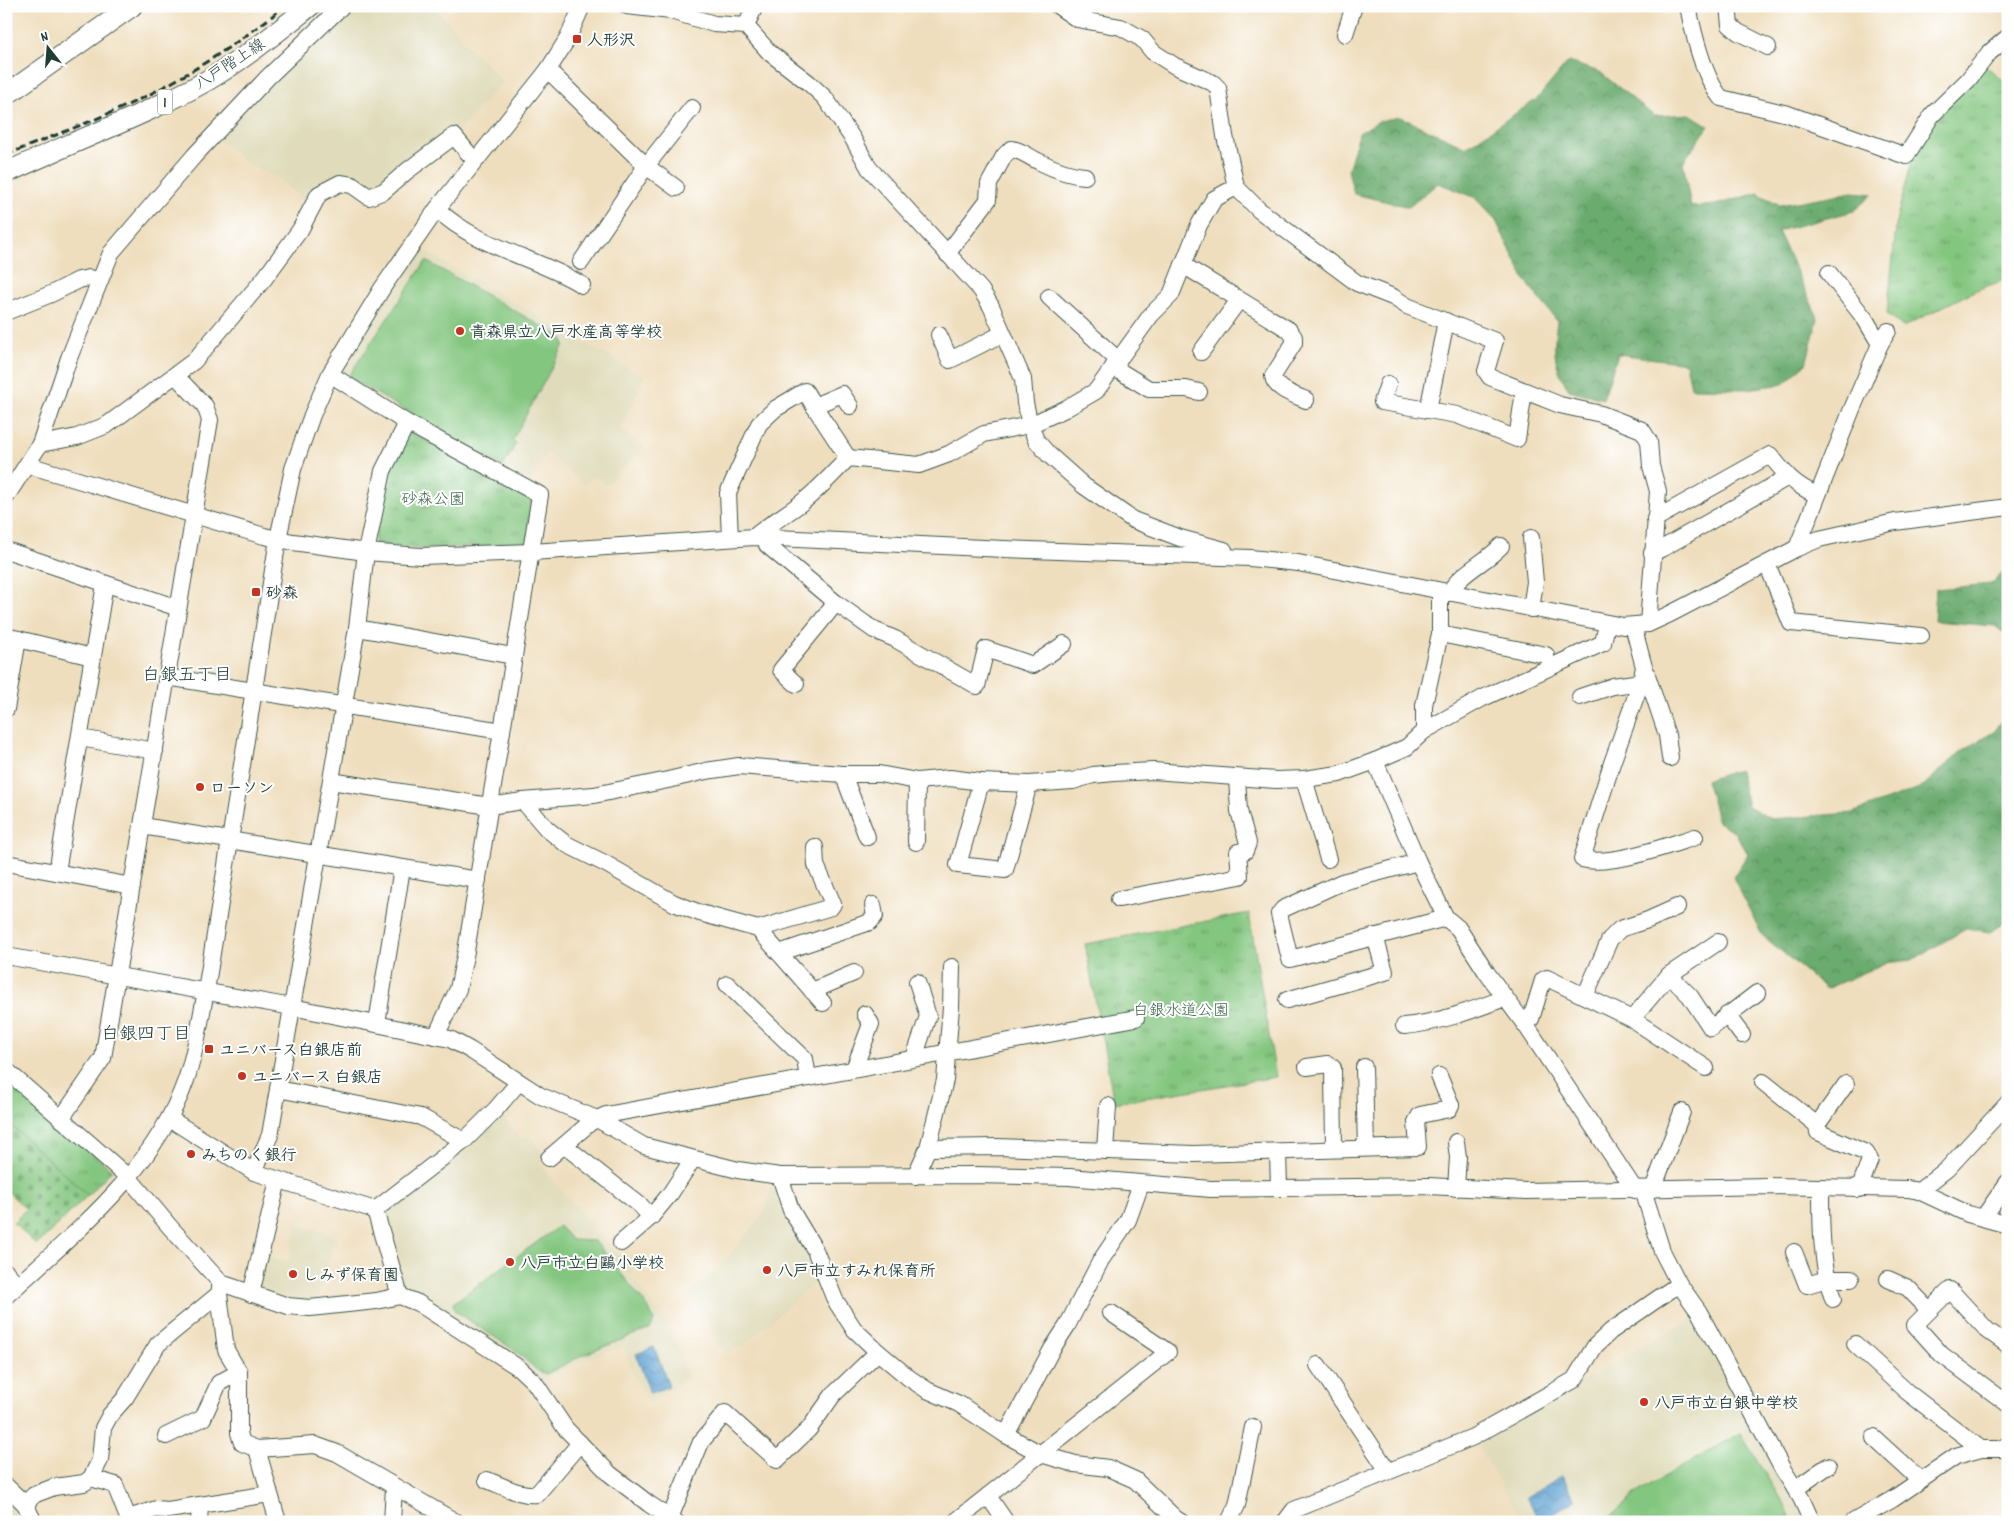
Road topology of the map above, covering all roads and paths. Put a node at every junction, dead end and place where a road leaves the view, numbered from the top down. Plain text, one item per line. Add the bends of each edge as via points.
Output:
1 (132, 6) edge
2 (310, 6) edge
3 (342, 6) edge
4 (582, 6) edge
5 (627, 6) edge
6 (755, 6) edge
7 (1058, 6) edge
8 (1354, 6) edge
9 (1688, 6) edge
10 (1728, 6) edge
11 (746, 26) junction
12 (1345, 34) dead end
13 (2008, 38) edge
14 (1768, 47) dead end
15 (548, 70) junction
16 (6, 95) edge
17 (692, 108) dead end
18 (469, 154) dead end
19 (646, 166) junction
20 (6, 173) edge
21 (1085, 176) dead end
22 (1236, 187) junction
23 (676, 188) dead end
24 (437, 209) junction
25 (947, 254) junction
26 (581, 262) dead end
27 (1183, 265) junction
28 (1829, 273) dead end
29 (99, 280) junction
30 (582, 285) dead end
31 (1050, 297) dead end
32 (1239, 300) junction
33 (6, 312) edge
34 (1446, 321) junction
35 (1002, 334) junction
36 (939, 335) dead end
37 (1201, 352) dead end
38 (1115, 363) junction
39 (330, 374) junction
40 (175, 375) junction
41 (1388, 384) dead end
42 (1524, 390) junction
43 (1199, 392) dead end
44 (1306, 400) dead end
45 (814, 406) junction
46 (850, 406) dead end
47 (1428, 410) junction
48 (407, 423) junction
49 (1030, 425) junction
50 (40, 444) junction
51 (848, 458) junction
52 (28, 465) junction
53 (1788, 478) junction
54 (1817, 495) junction
55 (6, 497) edge
56 (2008, 507) edge
57 (194, 516) junction
58 (1655, 519) junction
59 (760, 537) junction
60 (730, 538) junction
61 (1531, 538) dead end
62 (278, 539) junction
63 (1501, 546) dead end
64 (1797, 548) junction
65 (6, 550) edge
66 (366, 552) junction
67 (532, 552) junction
68 (1652, 553) junction
69 (1250, 558) junction
70 (1767, 564) junction
71 (105, 584) junction
72 (1445, 592) junction
73 (836, 603) junction
74 (178, 608) junction
75 (1531, 609) junction
76 (1607, 624) junction
77 (1640, 625) junction
78 (356, 628) junction
79 (1440, 634) junction
80 (1921, 636) dead end
81 (12, 637) edge
82 (1064, 644) dead end
83 (1546, 655) dead end
84 (513, 656) junction
85 (92, 657) junction
86 (1643, 674) junction
87 (167, 677) junction
88 (796, 684) dead end
89 (255, 691) junction
90 (1580, 697) dead end
91 (342, 705) junction
92 (6, 709) edge
93 (502, 731) junction
94 (1424, 731) junction
95 (80, 738) junction
96 (155, 751) junction
97 (1670, 758) dead end
98 (1375, 761) junction
99 (843, 774) junction
100 (1237, 778) junction
101 (1304, 779) junction
102 (330, 781) junction
103 (917, 781) junction
104 (981, 782) junction
105 (1029, 784) junction
106 (523, 801) junction
107 (488, 806) junction
108 (142, 826) junction
109 (867, 837) dead end
110 (1696, 837) dead end
111 (230, 841) junction
112 (916, 842) dead end
113 (815, 847) dead end
114 (319, 855) junction
115 (1328, 859) dead end
116 (1418, 862) junction
117 (6, 863) edge
118 (402, 868) junction
119 (57, 872) junction
120 (478, 880) junction
121 (132, 886) junction
122 (1118, 899) dead end
123 (873, 905) dead end
124 (1677, 907) dead end
125 (1446, 918) junction
126 (758, 929) junction
127 (1375, 936) junction
128 (1718, 942) dead end
129 (779, 953) junction
130 (6, 956) edge
131 (952, 967) dead end
132 (854, 973) dead end
133 (117, 975) junction
134 (1669, 975) junction
135 (917, 982) dead end
136 (727, 984) dead end
137 (206, 991) junction
138 (1757, 993) dead end
139 (1585, 996) junction
140 (1505, 998) junction
141 (1287, 1000) dead end
142 (292, 1007) junction
143 (865, 1014) dead end
144 (1727, 1015) junction
145 (1136, 1018) dead end
146 (1632, 1019) junction
147 (377, 1023) junction
148 (1524, 1024) junction
149 (1404, 1026) dead end
150 (1742, 1035) dead end
151 (436, 1036) junction
152 (947, 1052) junction
153 (914, 1058) junction
154 (1307, 1067) dead end
155 (1364, 1067) dead end
156 (1706, 1068) dead end
157 (854, 1069) junction
158 (6, 1070) edge
159 (1439, 1076) dead end
160 (808, 1078) junction
161 (519, 1082) junction
162 (1763, 1082) dead end
163 (1846, 1084) dead end
164 (278, 1089) junction
165 (2008, 1104) edge
166 (1108, 1106) dead end
167 (1682, 1112) dead end
168 (61, 1119) junction
169 (170, 1119) junction
170 (597, 1119) junction
171 (1817, 1125) junction
172 (464, 1141) junction
173 (1456, 1142) dead end
174 (566, 1146) junction
175 (928, 1148) junction
176 (1366, 1148) junction
177 (1334, 1149) junction
178 (1105, 1151) junction
179 (1278, 1152) junction
180 (549, 1158) dead end
181 (692, 1159) junction
182 (254, 1172) junction
183 (780, 1176) junction
184 (915, 1176) junction
185 (129, 1178) junction
186 (278, 1180) junction
187 (2008, 1182) edge
188 (1141, 1184) junction
189 (1279, 1188) junction
190 (1456, 1188) junction
191 (1821, 1188) junction
192 (1859, 1189) junction
193 (1644, 1190) junction
194 (1918, 1191) junction
195 (375, 1210) junction
196 (651, 1217) junction
197 (1983, 1218) junction
198 (2008, 1225) edge
199 (622, 1243) dead end
200 (1794, 1252) dead end
201 (6, 1272) edge
202 (1826, 1279) junction
203 (1851, 1279) dead end
204 (1888, 1279) dead end
205 (1679, 1284) junction
206 (220, 1289) junction
207 (12, 1290) edge
208 (251, 1294) junction
209 (400, 1296) junction
210 (1833, 1299) dead end
211 (1930, 1310) junction
212 (1111, 1313) dead end
213 (1855, 1344) dead end
214 (2008, 1345) edge
215 (878, 1352) junction
216 (1318, 1364) dead end
217 (239, 1372) junction
218 (2008, 1404) edge
219 (1253, 1427) dead end
220 (166, 1436) dead end
221 (1006, 1436) junction
222 (1874, 1438) dead end
223 (580, 1443) junction
224 (257, 1449) junction
225 (1981, 1449) junction
226 (2005, 1452) edge
227 (1041, 1454) junction
228 (1828, 1466) dead end
229 (1388, 1471) junction
230 (91, 1478) junction
231 (487, 1480) dead end
232 (1920, 1480) junction
233 (6, 1486) edge
234 (394, 1487) junction
235 (1795, 1489) junction
236 (269, 1494) junction
237 (988, 1496) junction
238 (25, 1504) junction
239 (200, 1505) junction
240 (673, 1520) edge
241 (280, 1521) edge
242 (34, 1522) edge
243 (199, 1522) edge
244 (392, 1522) edge
245 (456, 1522) edge
246 (955, 1522) edge
247 (1006, 1522) edge
248 (1181, 1522) edge
249 (1229, 1522) edge
250 (1286, 1522) edge
251 (1812, 1522) edge
252 (1853, 1522) edge

1 - 16 main road
2 - 20 main road, 八戸階上線 / 1 via 207,80 154,108
3 - 29 street via 268,77 194,156 111,253
4 - 15 street via 568,38
5 - 11 street via 671,10 714,24
6 - 11 street
7 - 22 street via 1077,19 1121,27 1142,39 1153,52 1175,66 1218,88
8 - 12 street
9 - 13 street via 1694,37 1714,90 1721,98 1788,114 1906,156 1932,115 1968,80 1989,53
10 - 14 street via 1730,25
11 - 25 street via 770,53 825,98 869,168
15 - 19 street
15 - 24 street
17 - 19 street
18 - 40 street via 454,136 384,191 369,197 352,185 340,183 318,194 300,230 264,279 194,361
19 - 23 street
19 - 26 street
21 - 25 street via 1073,175 1011,150 1004,156 990,184 988,200
22 - 27 street via 1214,199
22 - 34 street via 1259,210 1357,283
24 - 30 street via 446,219 495,246 566,275
24 - 39 street via 383,287
25 - 35 street via 981,290
27 - 32 street
27 - 38 street via 1171,295 1151,315
28 - 54 street via 1884,337
29 - 33 street via 79,280
29 - 50 street
31 - 38 street
32 - 37 street
32 - 44 street via 1289,330 1294,337 1273,380 1276,385
34 - 42 street via 1495,341 1486,371 1490,377
34 - 47 street
35 - 36 street via 950,360
35 - 49 street via 1023,379
38 - 43 street via 1149,389
38 - 49 street via 1096,391
39 - 48 street
39 - 62 street via 293,469
40 - 50 street via 107,426 77,437
40 - 57 street via 205,406 210,420
41 - 47 street via 1382,402
42 - 47 street via 1517,439 1457,414
42 - 58 street via 1560,405 1601,414 1642,430 1649,441 1658,491
45 - 46 street via 842,394
45 - 51 street
45 - 60 street via 805,391 775,409 758,424 728,493
48 - 66 street via 383,471
48 - 67 street via 540,495
49 - 51 street via 984,434 950,454 919,465
49 - 69 street via 1036,440 1048,454 1084,486 1133,520 1180,538
50 - 52 street
51 - 59 street via 830,479
52 - 55 street
52 - 57 street
53 - 54 street
53 - 58 street via 1770,455
53 - 68 street
54 - 64 street
56 - 64 street via 1895,522 1819,539
57 - 62 street
57 - 74 street
58 - 68 street
59 - 60 street
59 - 69 street
59 - 73 street
60 - 67 street
61 - 75 street via 1535,582
62 - 66 street
62 - 89 street
63 - 72 street
64 - 70 street
65 - 71 street
66 - 67 street via 421,556
66 - 78 street
67 - 84 street
68 - 77 street
69 - 72 street via 1298,563
70 - 77 street
70 - 80 street via 1791,623
71 - 74 street
71 - 85 street
72 - 75 street
72 - 79 street
73 - 82 street via 874,630 977,686 986,649 1033,665
73 - 88 street via 781,670
74 - 87 street
75 - 76 street
76 - 77 street
76 - 94 street via 1603,642 1483,698
77 - 86 street
78 - 84 street
78 - 91 street
79 - 83 street
79 - 94 street via 1424,704
81 - 85 street
81 - 92 street
84 - 93 street
85 - 95 street
86 - 90 street
86 - 97 street via 1667,735
86 - 110 street via 1582,858 1592,862 1638,854
87 - 89 street
87 - 96 street
89 - 91 street
89 - 111 street
91 - 93 street
91 - 102 street
93 - 107 street
94 - 98 street via 1407,747
95 - 96 street
95 - 119 street
96 - 108 street
98 - 101 street via 1339,774
98 - 116 street
99 - 103 street via 879,774
99 - 106 street via 724,767 594,795
99 - 109 street
100 - 101 street
100 - 105 street via 1143,772
100 - 122 street via 1239,811 1248,843 1245,851 1238,852 1240,876
101 - 115 street
102 - 107 street
102 - 114 street
103 - 104 street via 950,778
103 - 112 street
104 - 105 street
104 - 105 street via 958,865 1005,870
106 - 107 street
106 - 126 street via 566,844 674,903
107 - 120 street
108 - 111 street
108 - 121 street
111 - 114 street
111 - 137 street
113 - 126 street via 816,865 833,904 831,907
114 - 118 street
114 - 142 street
116 - 125 street
116 - 127 street via 1342,882 1282,909 1279,914 1290,959
117 - 119 street
118 - 120 street
118 - 147 street
119 - 121 street
120 - 151 street via 458,989
121 - 133 street
123 - 129 street via 875,916 870,922
124 - 139 street via 1620,929 1610,939
125 - 127 street
125 - 140 street via 1458,928
126 - 129 street
127 - 141 street via 1385,972
128 - 134 street
129 - 132 street via 817,997
130 - 133 street
131 - 152 street
133 - 137 street
133 - 168 street via 103,1058
134 - 144 street via 1690,996 1711,1028
134 - 146 street
135 - 153 street via 928,1016
136 - 160 street via 805,1059
137 - 142 street
137 - 169 street via 195,1048
138 - 144 street
139 - 146 street
139 - 148 street via 1547,978 1543,980 1531,1019
140 - 148 street
140 - 149 street via 1471,1011
142 - 147 street
142 - 164 street
143 - 157 street via 871,1024
144 - 150 street
145 - 152 street
146 - 156 street
147 - 151 street
148 - 193 street
151 - 161 street via 450,1039 470,1050
152 - 153 street
152 - 175 street via 945,1080
153 - 157 street
154 - 177 street via 1328,1064 1333,1068
155 - 176 street
157 - 160 street
158 - 168 street
159 - 176 street via 1451,1105 1420,1115 1416,1122 1418,1147
160 - 170 street via 606,1114
161 - 170 street via 541,1096
161 - 172 street
162 - 171 street
163 - 171 street
164 - 172 street via 421,1116
164 - 182 street via 270,1135
165 - 194 street via 1946,1169
166 - 178 street
167 - 193 street
168 - 185 street
169 - 182 street
169 - 185 street
170 - 174 street
170 - 181 street via 644,1146
171 - 192 street via 1818,1132 1866,1153 1870,1160
172 - 195 street
173 - 190 street
174 - 180 street
174 - 196 street
175 - 178 street
175 - 184 street
176 - 177 street
177 - 179 street
178 - 179 street
179 - 189 street
181 - 183 street
181 - 196 street
182 - 186 street
183 - 184 street
183 - 215 street via 791,1210 815,1250 835,1300 854,1330
184 - 188 street via 1069,1177
185 - 206 street
185 - 207 street
186 - 195 street
186 - 208 street
187 - 197 street
188 - 189 street via 1211,1189
188 - 221 street via 1128,1220 1101,1260
189 - 190 street
190 - 193 street
191 - 192 street
191 - 193 street via 1768,1186
191 - 202 street
192 - 194 street
193 - 205 street via 1662,1252
194 - 197 street
195 - 209 street
196 - 199 street
197 - 198 street
200 - 202 street via 1806,1286
201 - 207 street
202 - 203 street
202 - 210 street
204 - 211 street via 1908,1288
205 - 229 street via 1611,1331 1595,1346 1574,1380 1473,1437
205 - 235 street via 1699,1312
206 - 208 street
206 - 217 street via 226,1350
206 - 230 street via 158,1344 125,1398 110,1414 102,1428 100,1460
208 - 209 street via 288,1306 310,1308
209 - 223 street via 418,1303 518,1368 536,1383
211 - 214 street via 1950,1290 1987,1330
211 - 218 street via 1915,1325 1942,1355
212 - 227 street via 1168,1352
213 - 225 street via 1906,1391
215 - 221 street via 921,1386 959,1404
215 - 240 street via 833,1395 809,1429 777,1460 725,1413 701,1442
216 - 229 street
217 - 220 street via 218,1383 203,1418
217 - 224 street via 239,1433 242,1443
219 - 249 street via 1237,1505
221 - 227 street
222 - 232 street
223 - 231 street via 537,1494 523,1493
223 - 240 street via 610,1474
224 - 234 street via 315,1445 337,1453
224 - 236 street
225 - 226 street
225 - 232 street via 1956,1456
227 - 237 street
227 - 248 street via 1075,1464 1108,1468 1135,1480
228 - 235 street
229 - 250 street via 1294,1510
230 - 238 street via 84,1483 41,1492
230 - 239 street via 115,1485 128,1518 156,1509
232 - 252 street
233 - 238 street
234 - 244 street
234 - 245 street
235 - 251 street
236 - 239 street
236 - 241 street
237 - 246 street
237 - 247 street
238 - 242 street
239 - 243 street

